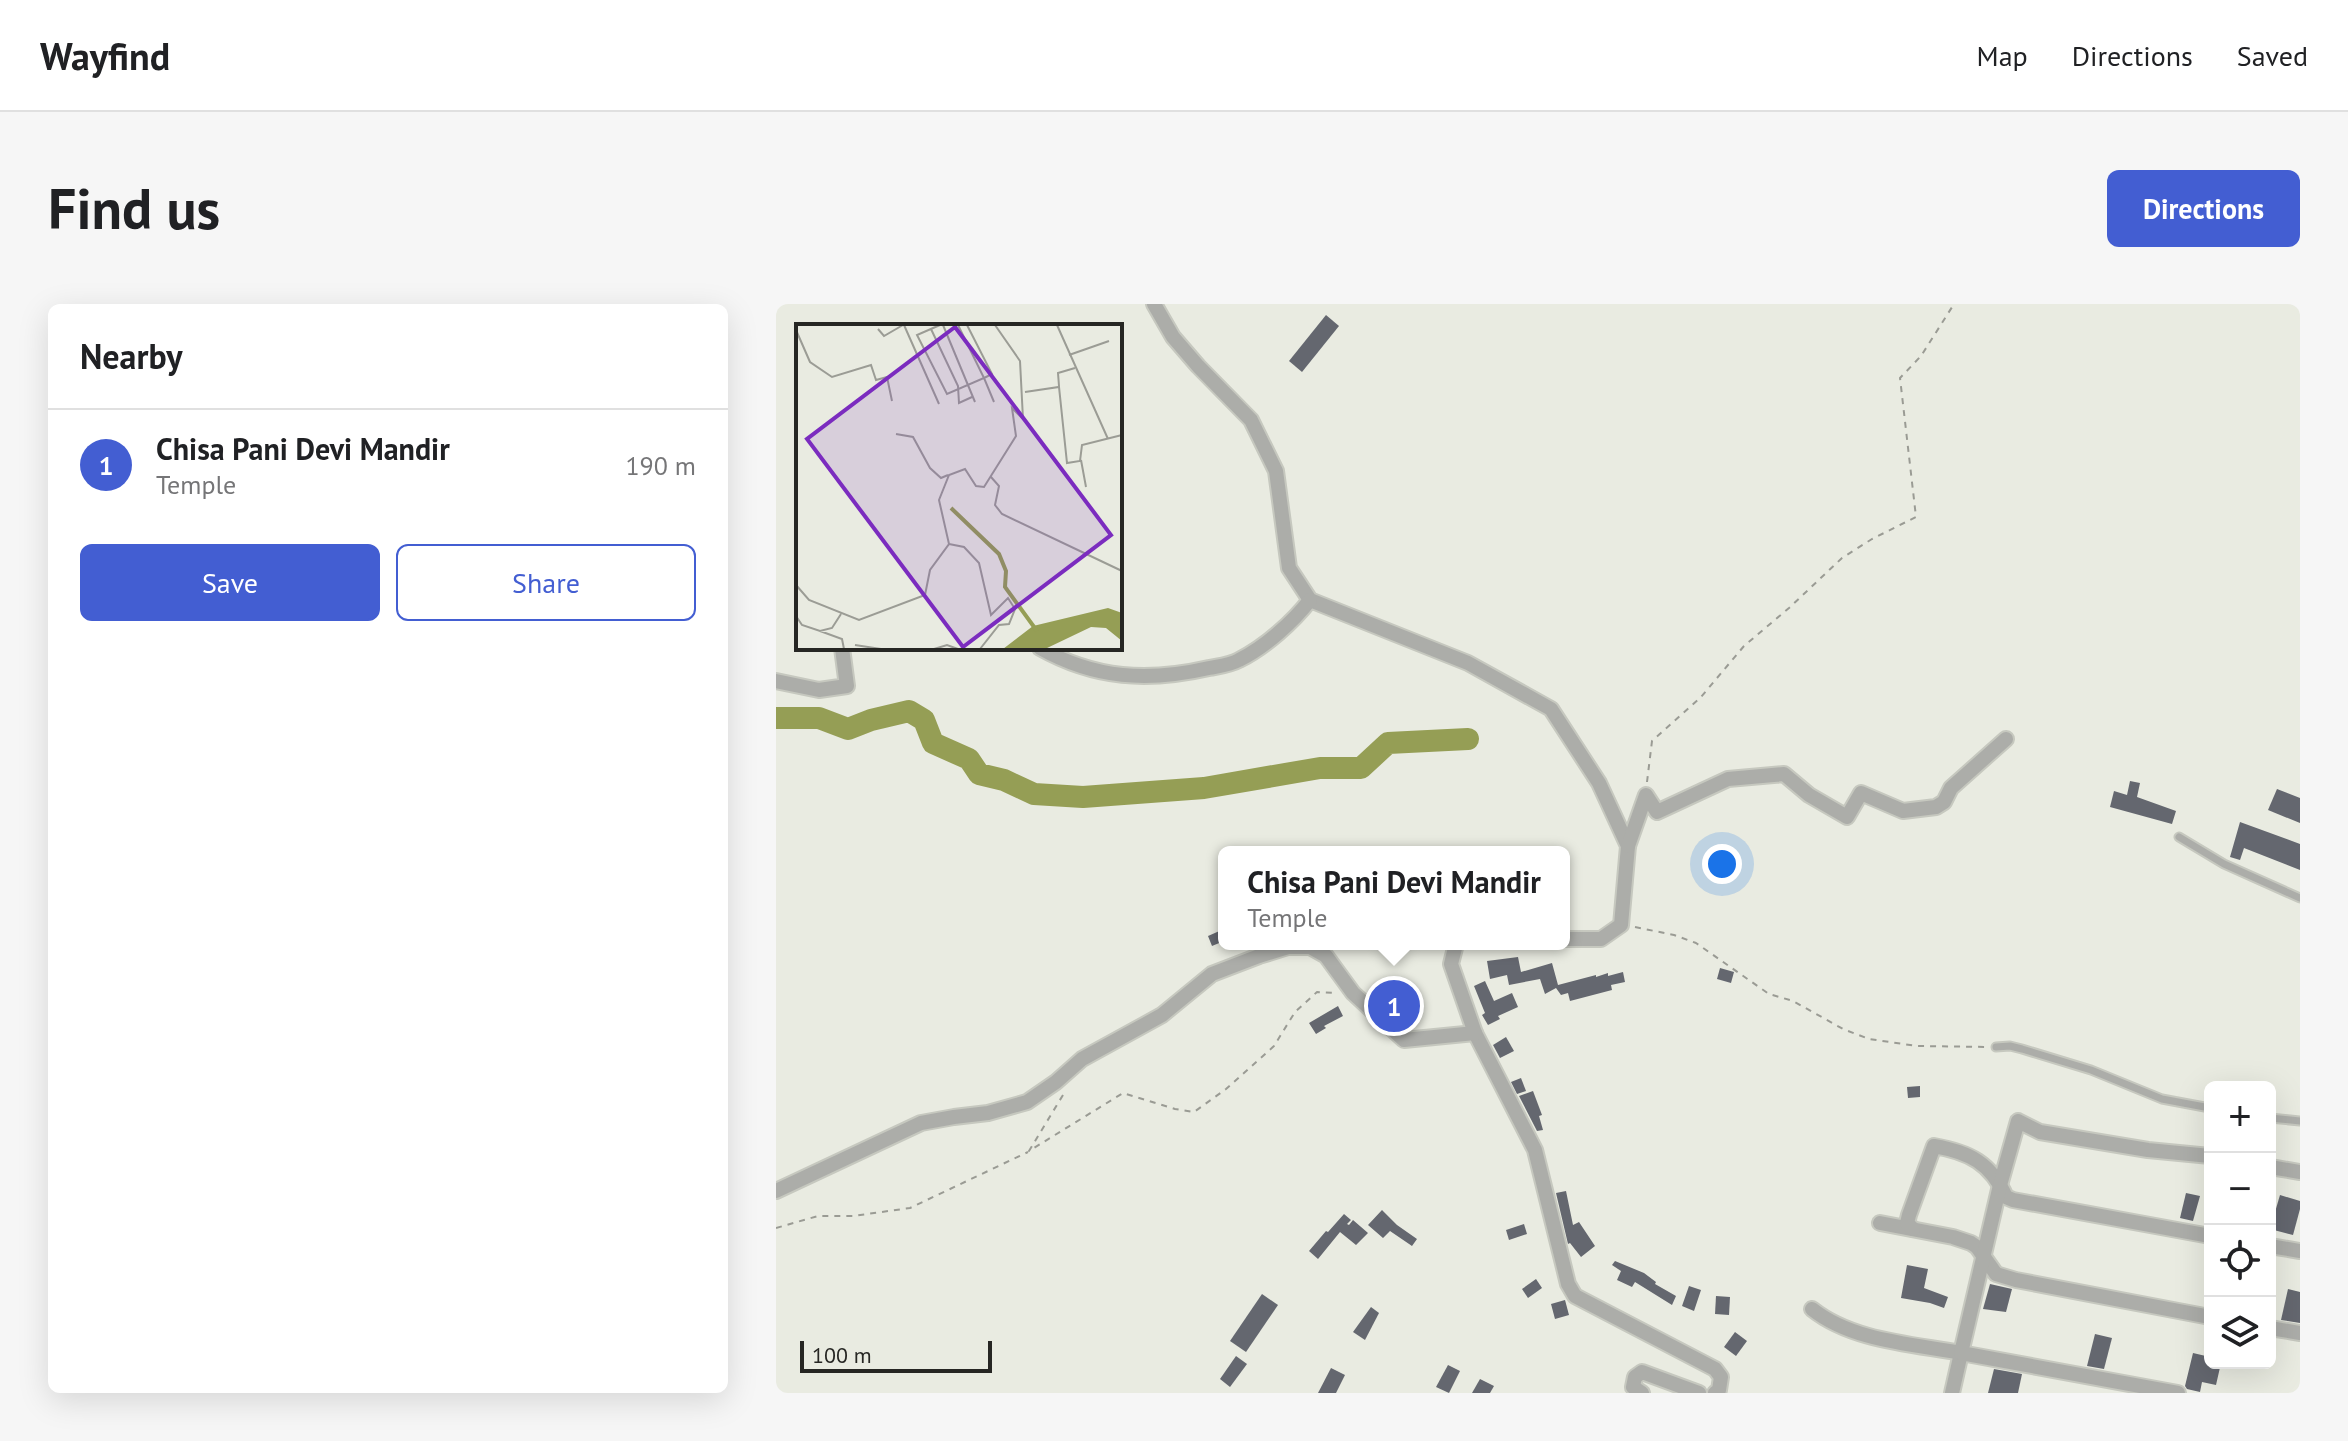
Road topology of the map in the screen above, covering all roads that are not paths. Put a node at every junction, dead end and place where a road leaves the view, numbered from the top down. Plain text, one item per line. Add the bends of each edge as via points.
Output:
1 (1154, 304) edge
2 (1310, 600) junction
3 (842, 650) edge
4 (1044, 650) edge
5 (776, 681) edge
6 (2006, 739) dead end
7 (2179, 837) dead end
8 (1628, 846) junction
9 (2300, 898) edge
10 (1570, 939) edge
11 (1278, 950) edge
12 (1315, 950) edge
13 (1454, 950) edge
14 (1475, 1033) junction
15 (1996, 1047) road end
16 (2204, 1107) edge
17 (2276, 1119) edge
18 (2300, 1121) edge
19 (2204, 1155) edge
20 (2276, 1168) edge
21 (2300, 1172) edge
22 (2000, 1185) junction
23 (776, 1191) edge
24 (1880, 1223) dead end
25 (1913, 1229) junction
26 (2204, 1235) edge
27 (2276, 1247) edge
28 (2300, 1251) edge
29 (1983, 1257) junction
30 (1812, 1309) dead end
31 (2204, 1316) edge
32 (2276, 1329) edge
33 (2300, 1333) edge
34 (1961, 1353) junction
35 (1642, 1393) edge
36 (1699, 1393) edge
37 (1715, 1393) edge
38 (1952, 1393) edge
39 (2178, 1393) edge

1 - 2 street via 1173,337 1251,420 1276,471 1289,568
2 - 4 street via 1295,619 1238,661 1195,671 1148,677 1109,674
2 - 8 street via 1468,663 1551,709 1599,783
3 - 5 street via 847,686 819,690
6 - 8 street via 1936,807 1903,811 1861,793 1847,817 1784,774 1728,779 1657,812 1646,795
7 - 9 lane
8 - 10 street via 1621,925 1601,939
11 - 23 street via 1212,974 1162,1015 1082,1059 1027,1102 921,1123
12 - 14 street via 1404,1040
13 - 14 street via 1451,964
14 - 37 street via 1535,1150 1575,1296 1715,1369 1721,1377
15 - 16 lane via 2022,1049 2162,1099
17 - 18 lane
19 - 22 street via 2040,1132 2018,1121
20 - 21 street
22 - 25 street via 1978,1160 1934,1146 1909,1215 1907,1223
22 - 26 street via 2013,1200
22 - 29 street
24 - 25 street
25 - 29 street via 1971,1243
27 - 28 street
29 - 31 street via 1996,1274 2016,1280
29 - 34 street
30 - 34 street via 1836,1326 1864,1335
32 - 33 street
34 - 38 street
34 - 39 street
35 - 36 street via 1633,1387 1642,1372

